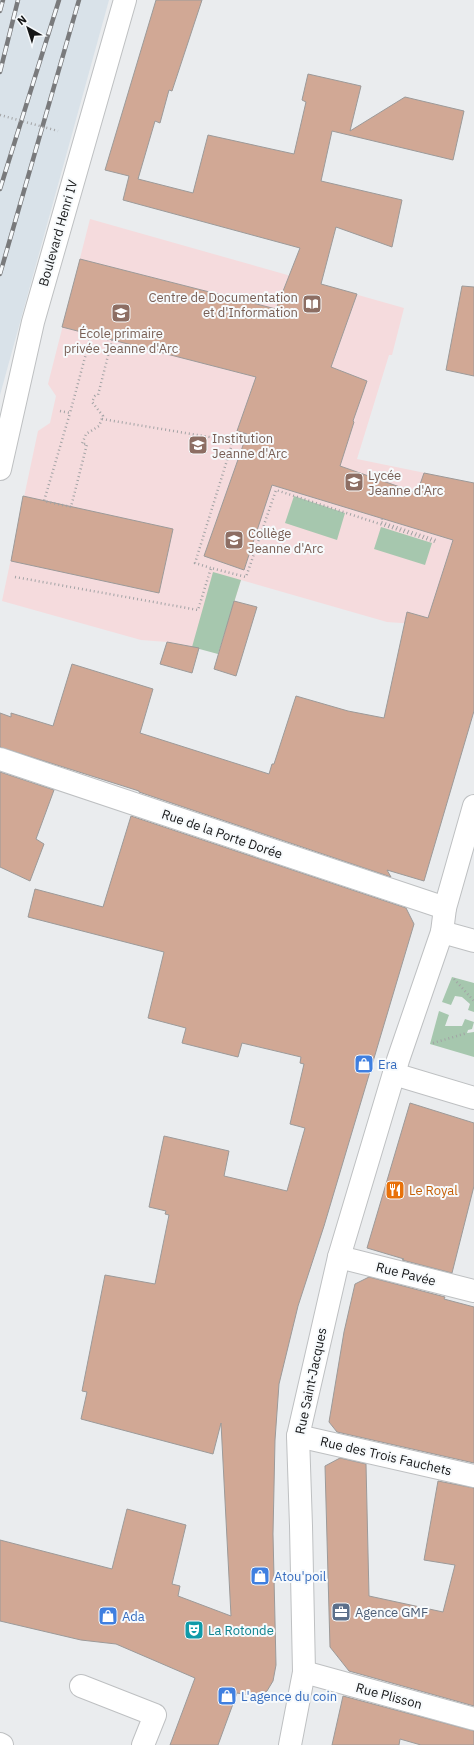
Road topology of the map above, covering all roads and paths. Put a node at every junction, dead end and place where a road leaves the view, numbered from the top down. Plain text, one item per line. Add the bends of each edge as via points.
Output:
1 (125, 0) edge
2 (0, 115) edge
3 (58, 131) dead end
4 (60, 411) dead end
5 (70, 414) junction
6 (102, 419) junction
7 (0, 469) edge
8 (382, 519) dead end
9 (211, 568) junction
10 (15, 576) dead end
11 (0, 759) edge
12 (474, 806) edge
13 (445, 908) junction
14 (442, 932) junction
15 (474, 941) edge
16 (452, 977) dead end
17 (474, 1001) edge
18 (467, 1033) dead end
19 (430, 1044) dead end
20 (394, 1074) junction
21 (474, 1098) edge
22 (339, 1257) junction
23 (474, 1291) edge
24 (298, 1436) junction
25 (474, 1476) edge
26 (304, 1672) junction
27 (81, 1686) dead end
28 (474, 1719) edge
29 (143, 1745) edge
30 (290, 1745) edge

1 - 7 street, Boulevard Henri IV via 33,322
2 - 3 path, bridge
4 - 5 path
5 - 6 path via 91,335 112,340 98,395 94,396 92,402 103,416
5 - 6 path via 44,501 71,507 87,444 82,444 86,434 99,426
6 - 9 path via 233,441 195,563
8 - 9 path via 381,522 436,540 435,542 276,490 246,577
9 - 10 path via 198,610
11 - 13 street, Rue de la Porte Dorée
12 - 13 street, Rue Saint-Jacques
13 - 14 street, Rue Saint-Jacques
14 - 15 street
14 - 20 street, Rue Saint-Jacques
16 - 17 path
18 - 19 path
20 - 21 street
20 - 22 street, Rue Saint-Jacques
22 - 23 street, Rue Pavée
22 - 24 street, Rue Saint-Jacques
24 - 25 street, Rue des Trois Fauchets
24 - 26 street, Rue Saint-Jacques
26 - 28 street, Rue Plisson
26 - 30 street, Rue Saint-Jacques
27 - 29 street via 155,1715

